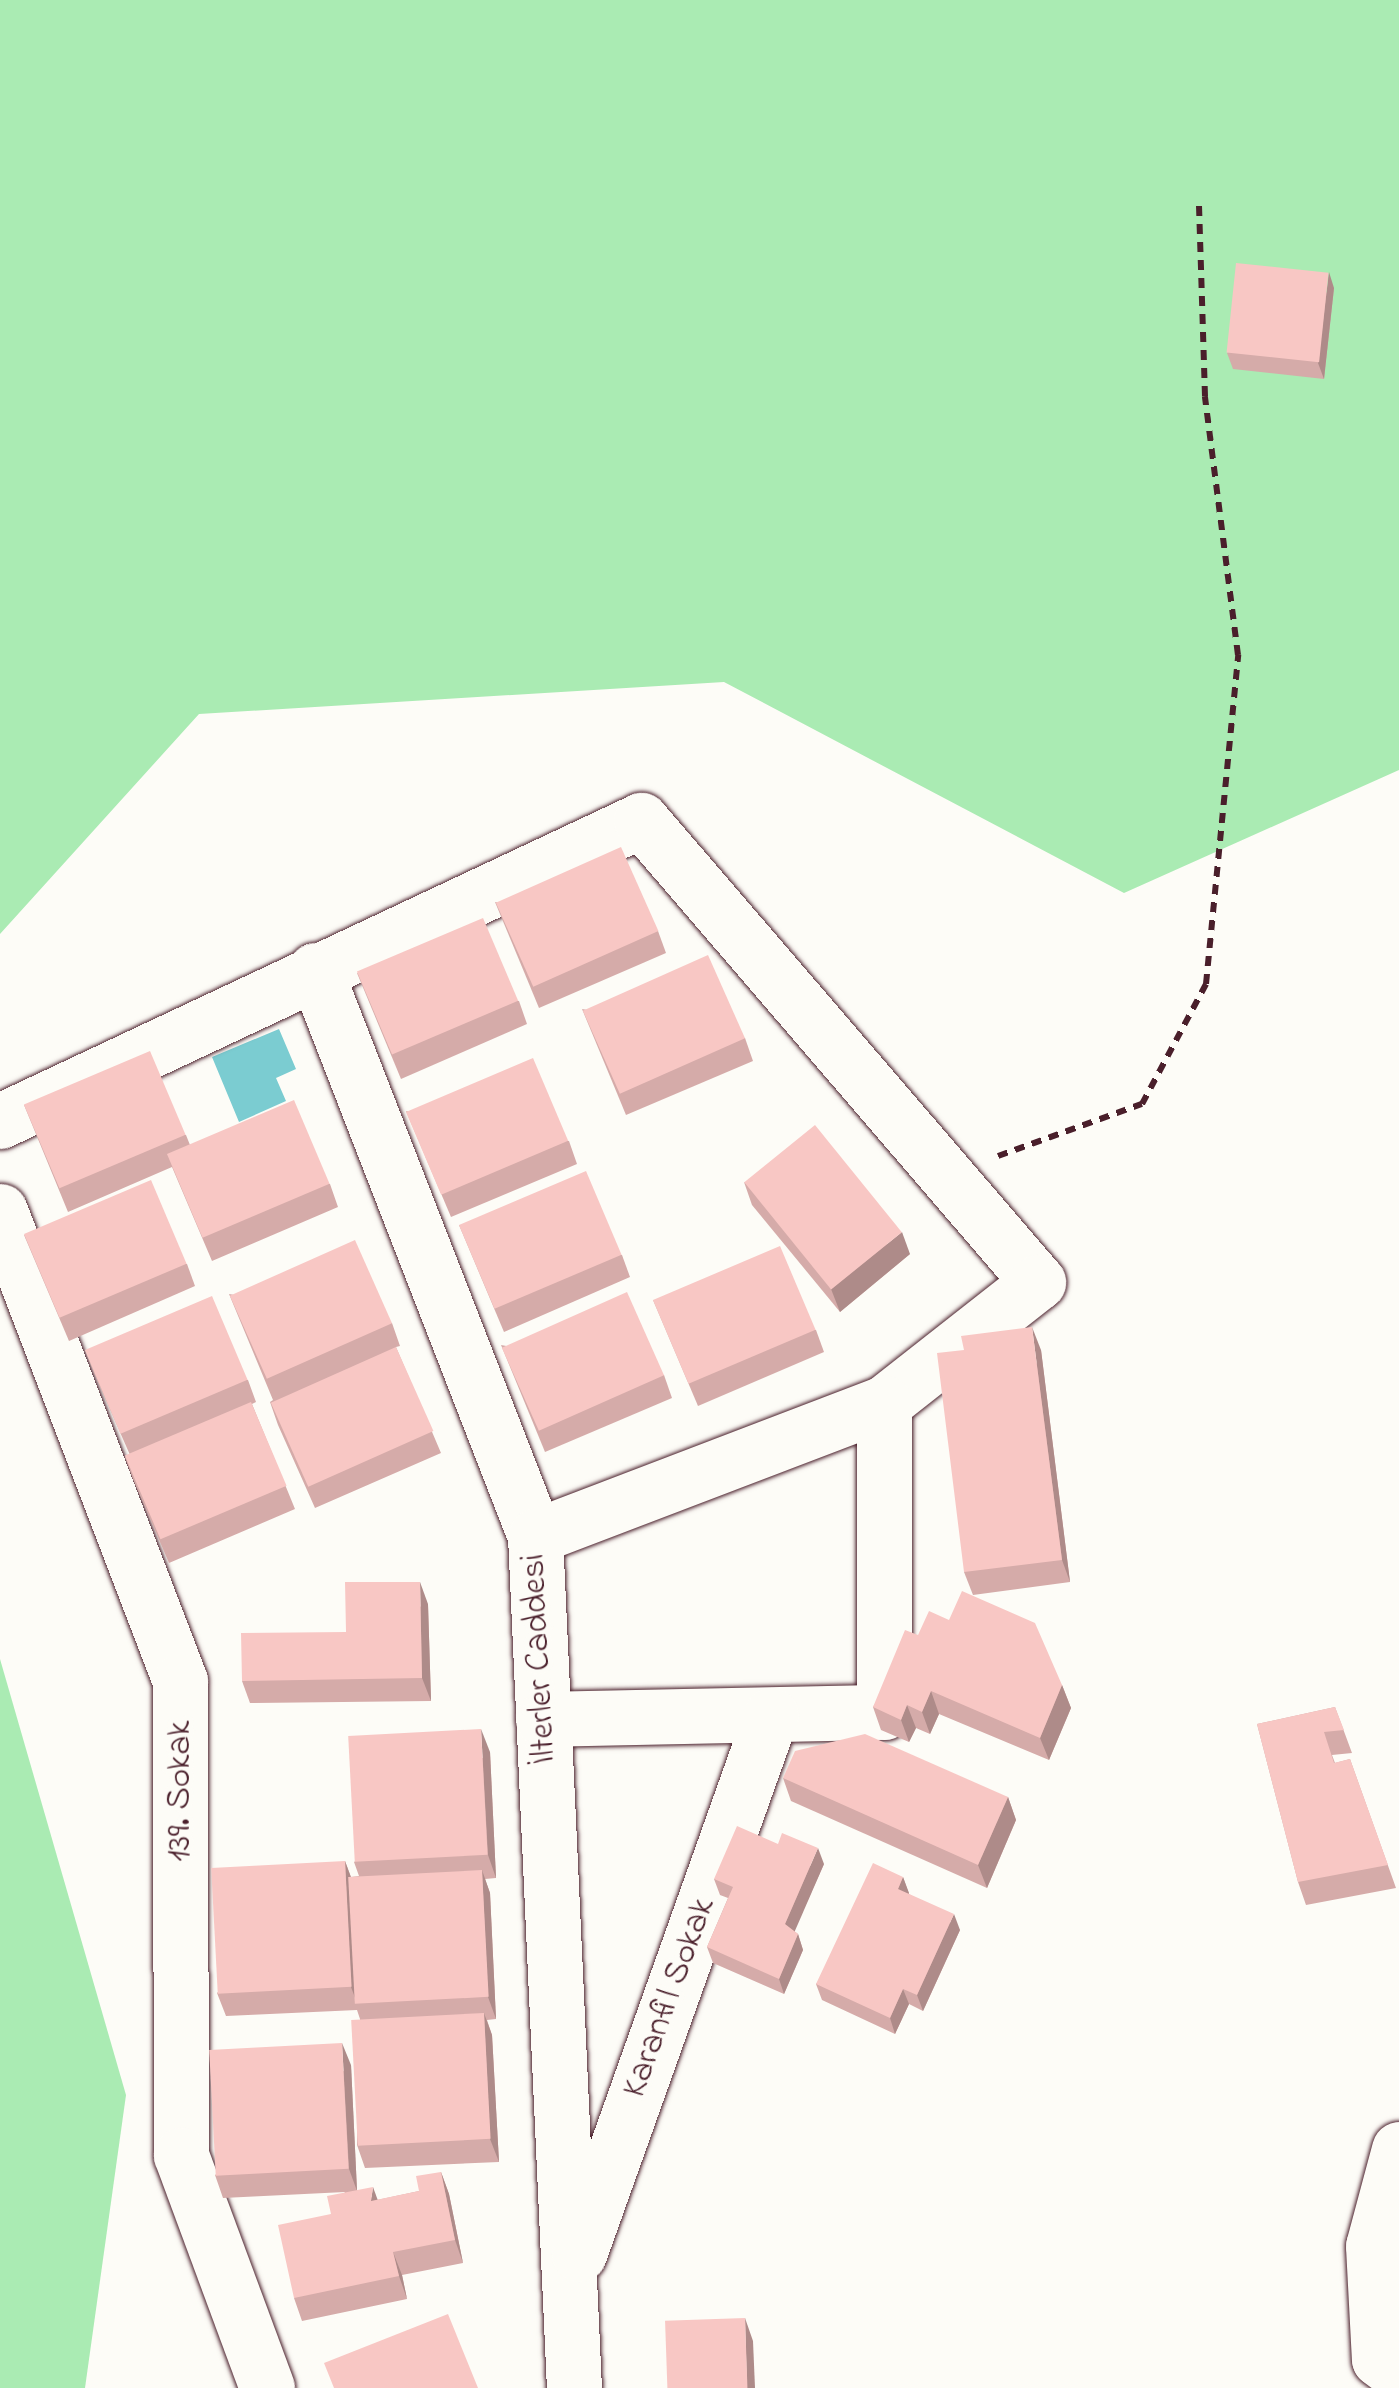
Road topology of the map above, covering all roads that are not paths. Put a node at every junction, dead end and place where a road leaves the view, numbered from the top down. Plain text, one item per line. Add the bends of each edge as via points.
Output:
1 (315, 970) junction
2 (0, 1120) edge
3 (0, 1211) edge
4 (884, 1403) junction
5 (535, 1536) junction
6 (770, 1715) junction
7 (543, 1719) junction
8 (1399, 2148) edge
9 (569, 2282) junction
10 (1399, 2374) edge
11 (267, 2388) edge
12 (574, 2388) edge

1 - 2 street
1 - 4 street via 641,820 1038,1282
1 - 5 street, İlterler Caddesi
3 - 11 street, 139. Sokak via 180,1681 182,2155
4 - 5 street
4 - 6 street via 884,1712
5 - 7 street, İlterler Caddesi
6 - 7 street
6 - 9 street, Karanfil Sokak
7 - 9 street, İlterler Caddesi
8 - 10 street via 1373,2246 1378,2359
9 - 12 street, İlterler Caddesi

